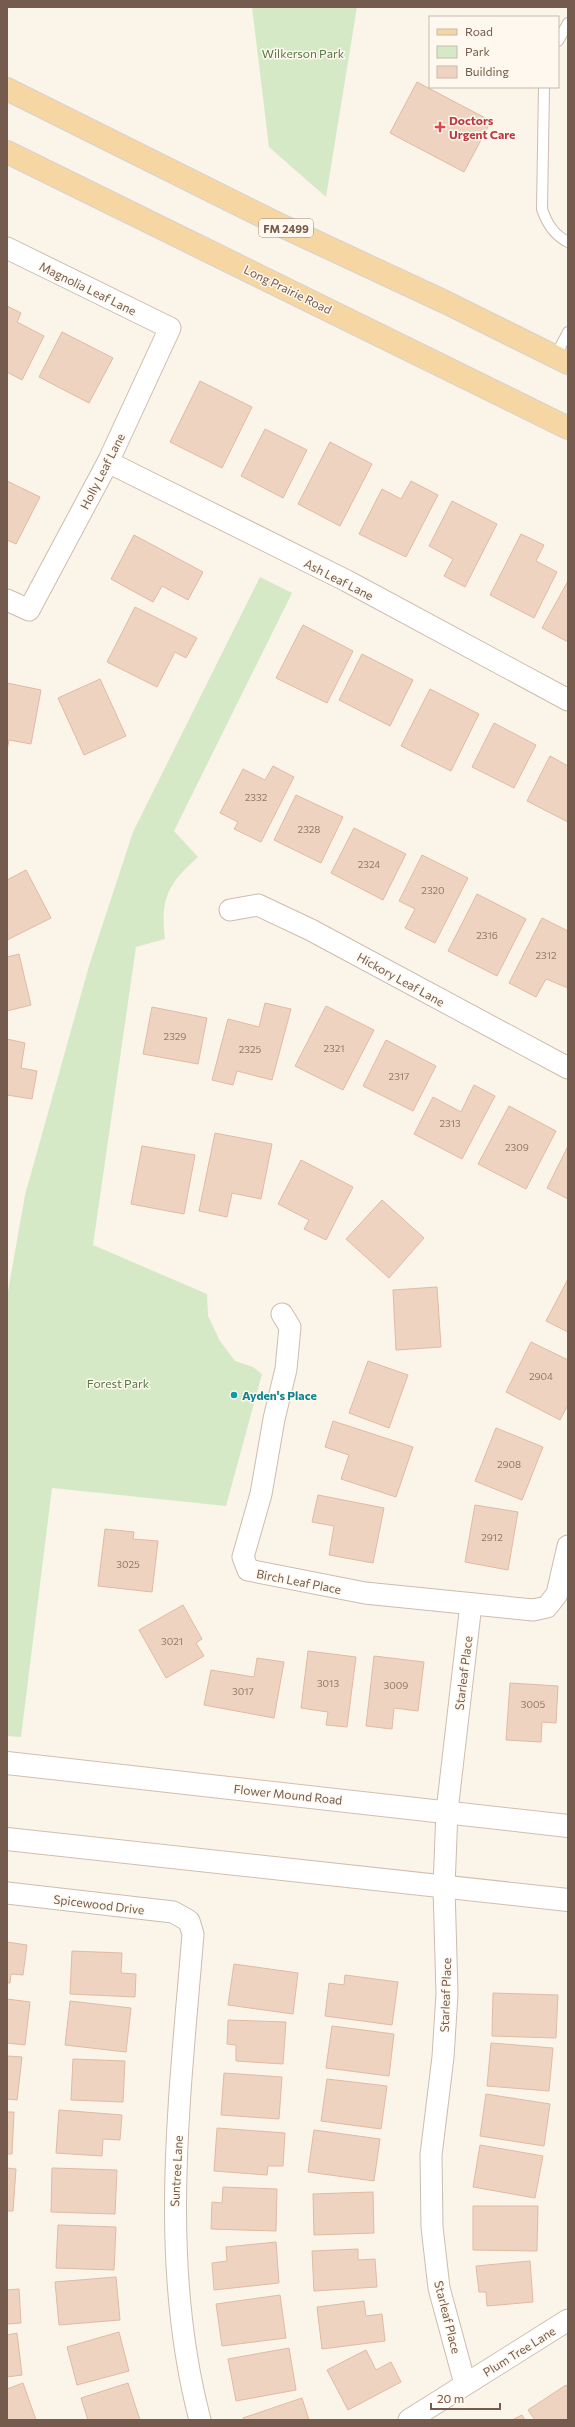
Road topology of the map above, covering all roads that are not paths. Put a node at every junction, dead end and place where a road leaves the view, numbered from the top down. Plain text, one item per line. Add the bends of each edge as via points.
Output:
1 (568, 23) edge
2 (559, 39) edge
3 (544, 88) edge
4 (7, 89) edge
5 (7, 152) edge
6 (568, 242) edge
7 (7, 248) edge
8 (170, 328) joint
9 (568, 332) edge
10 (562, 360) edge
11 (568, 428) edge
12 (108, 462) junction
13 (7, 600) edge
14 (568, 700) edge
15 (230, 910) dead end
16 (568, 1068) edge
17 (282, 1314) dead end
18 (568, 1546) edge
19 (471, 1604) junction
20 (7, 1763) edge
21 (447, 1811) junction
22 (568, 1826) edge
23 (7, 1840) edge
24 (444, 1887) junction
25 (7, 1893) edge
26 (568, 1900) edge
27 (189, 1921) joint
28 (568, 2320) edge
29 (465, 2384) junction
30 (200, 2420) edge
31 (409, 2420) edge

1 - 2 lane
3 - 6 lane via 542,209 546,222 558,237
4 - 10 main road, FM 2499 via 282,226
5 - 11 main road, Long Prairie Road
7 - 8 street, Magnolia Leaf Lane
8 - 12 street, Holly Leaf Lane
9 - 10 lane
12 - 13 street, Holly Leaf Lane via 29,610
12 - 14 street, Ash Leaf Lane via 347,581
15 - 16 street, Hickory Leaf Lane via 258,905 311,930
17 - 19 street, Birch Leaf Place via 290,1327 286,1369 261,1494 243,1557 248,1570 365,1593
18 - 19 street, Birch Leaf Place via 557,1594 547,1607 532,1610
19 - 21 street, Starleaf Place
20 - 21 main road, Flower Mound Road
21 - 22 main road, Flower Mound Road
21 - 24 street, Starleaf Place
23 - 24 main road
24 - 26 main road
24 - 29 street, Starleaf Place via 447,1994 443,2057 431,2155 432,2227 439,2288
25 - 27 street, Spicewood Drive via 173,1912
27 - 30 street, Suntree Lane via 193,1934 175,2161 174,2219 184,2340
28 - 29 street, Plum Tree Lane
29 - 31 street, Plum Tree Lane

